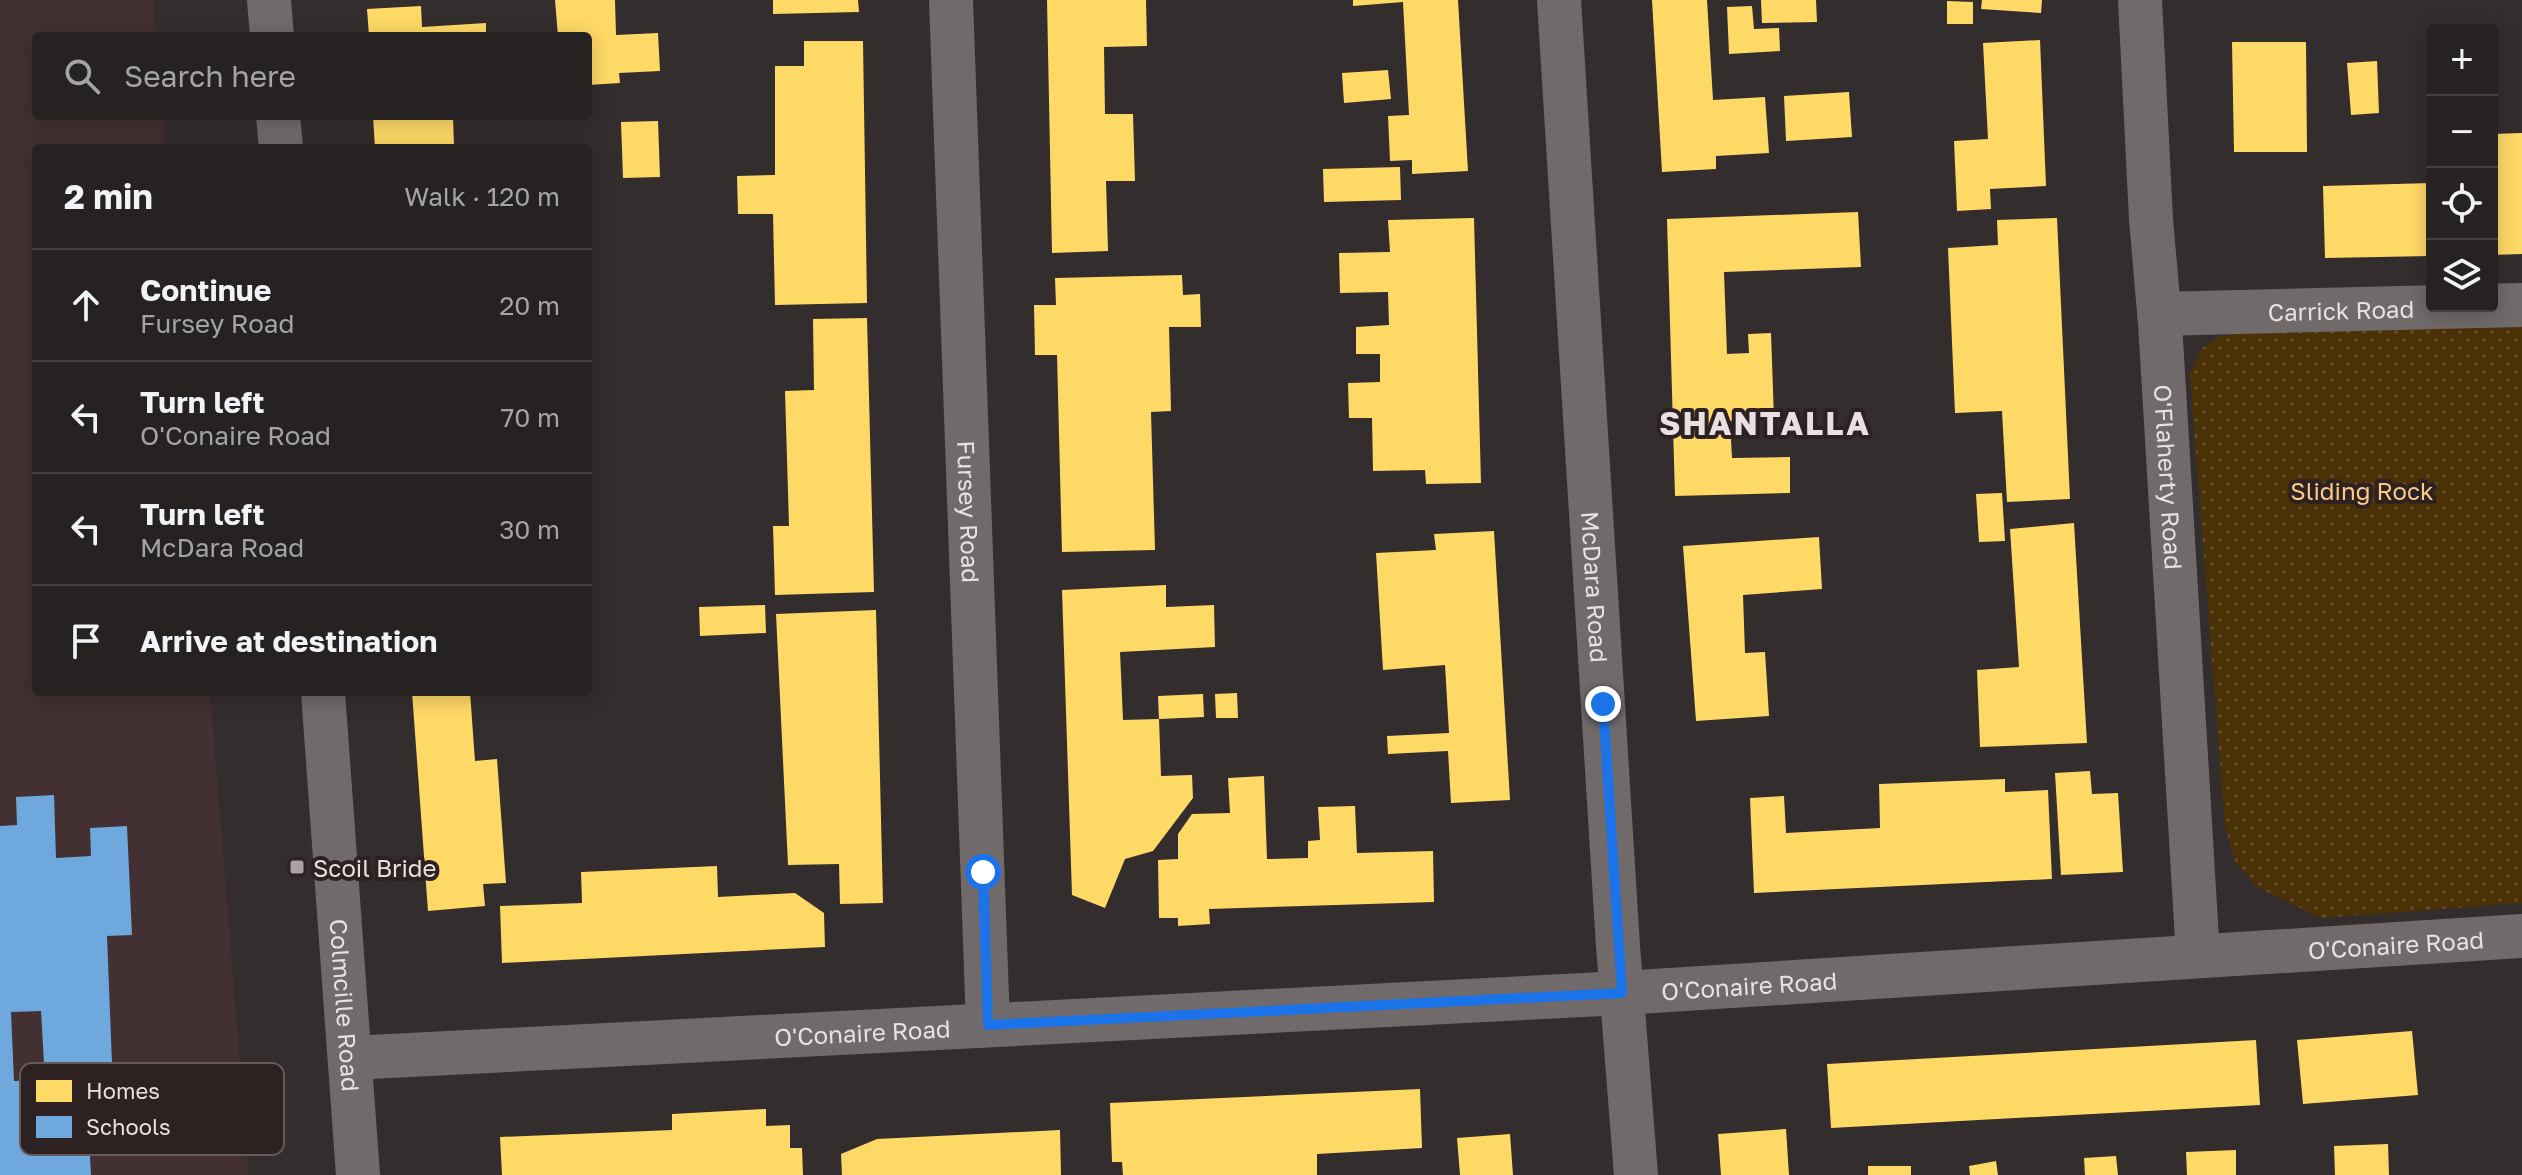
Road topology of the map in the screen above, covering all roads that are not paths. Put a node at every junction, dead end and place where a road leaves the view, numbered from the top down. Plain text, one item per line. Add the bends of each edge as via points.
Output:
1 (269, 0) edge
2 (951, 0) edge
3 (1559, 0) edge
4 (2140, 0) edge
5 (272, 32) edge
6 (278, 120) edge
7 (281, 144) edge
8 (2522, 305) edge
9 (2159, 314) junction
10 (323, 696) edge
11 (2522, 936) edge
12 (2198, 956) junction
13 (1622, 993) junction
14 (988, 1025) junction
15 (351, 1058) junction
16 (358, 1175) edge
17 (1636, 1175) edge

1 - 5 street
2 - 14 street, Fursey Road
3 - 13 street, McDara Road
4 - 9 street, O'Flaherty Road
6 - 7 street
8 - 9 street, Carrick Road
9 - 12 street, O'Flaherty Road
10 - 15 street, Colmcille Road
11 - 12 street, O'Conaire Road
12 - 13 street, O'Conaire Road
13 - 14 street, O'Conaire Road
13 - 17 street, McDara Road
14 - 15 street, O'Conaire Road
15 - 16 street, Colmcille Road

